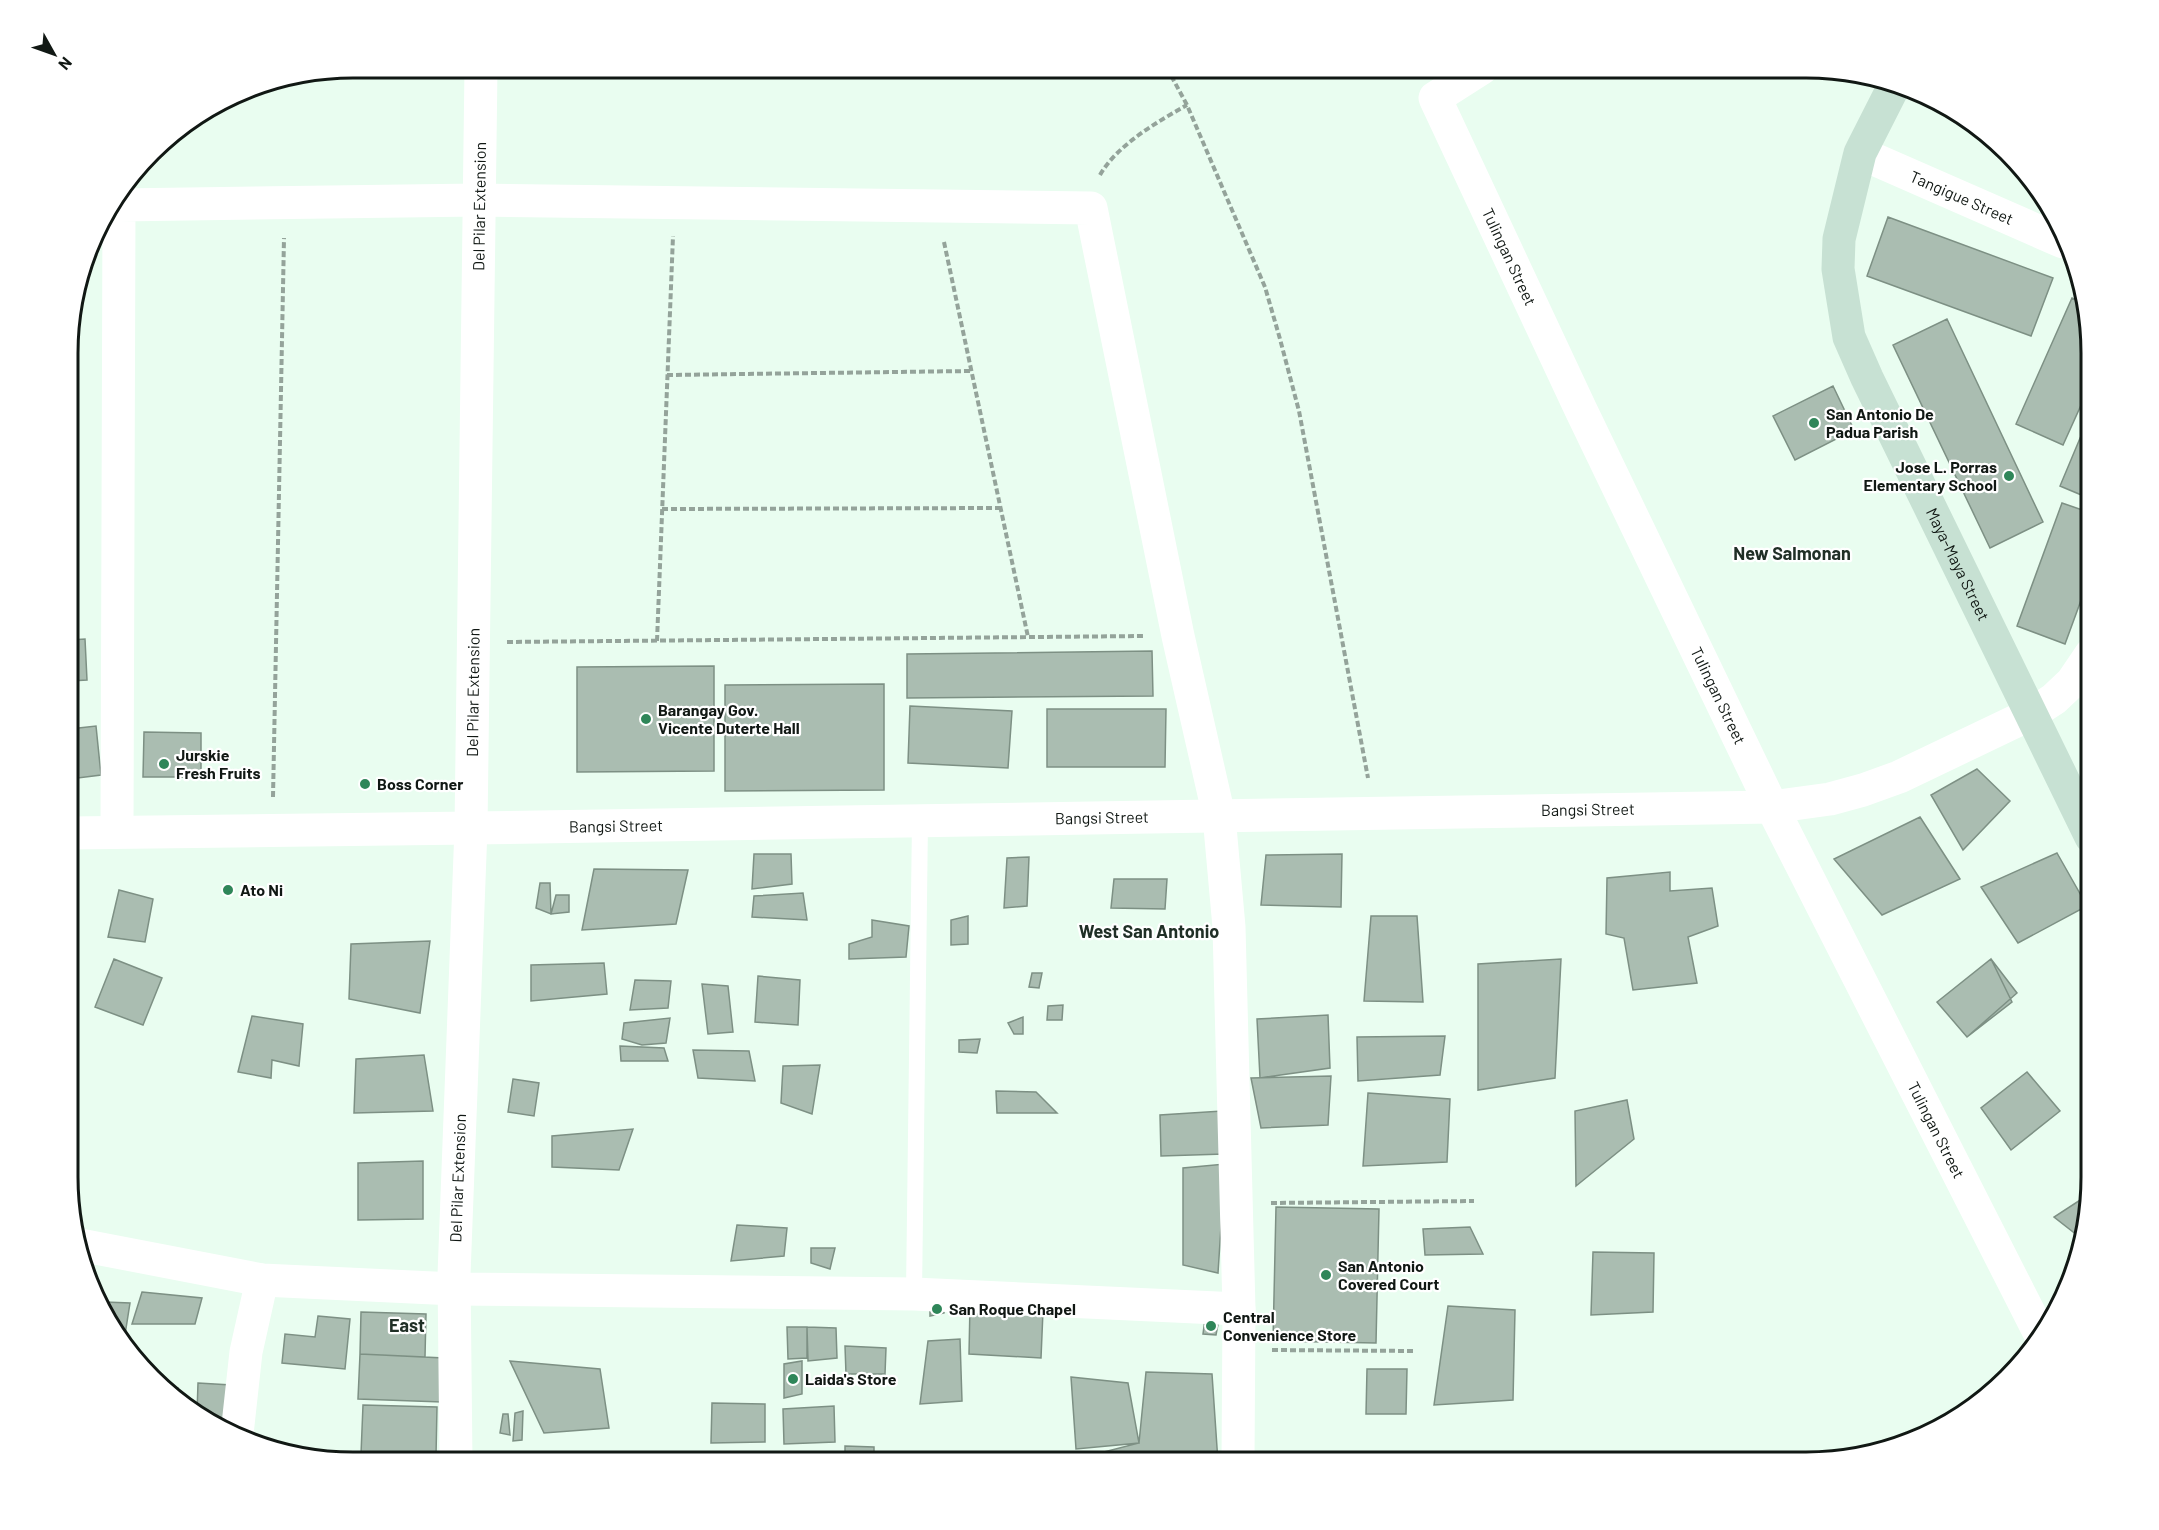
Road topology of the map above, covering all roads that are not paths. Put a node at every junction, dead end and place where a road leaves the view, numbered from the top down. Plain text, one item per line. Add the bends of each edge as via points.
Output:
1 (481, 78) edge
2 (1467, 78) edge
3 (1891, 92) edge
4 (1860, 153) junction
5 (478, 200) junction
6 (121, 205) edge
7 (119, 208) edge
8 (2056, 239) edge
9 (2081, 669) edge
10 (2031, 714) junction
11 (1772, 807) junction
12 (1218, 816) junction
13 (2081, 816) edge
14 (920, 820) junction
15 (471, 828) junction
16 (117, 832) junction
17 (78, 833) edge
18 (87, 1246) edge
19 (262, 1280) junction
20 (455, 1289) junction
21 (914, 1293) junction
22 (1239, 1309) junction
23 (2037, 1327) edge
24 (238, 1427) edge
25 (456, 1452) edge
26 (1238, 1452) edge

1 - 5 street, Del Pilar Extension
2 - 11 street, Tulingan Street via 1436,98
3 - 4 street, Maya-Maya Street
4 - 8 street, Tangigue Street
4 - 10 street, Maya-Maya Street via 1839,240 1838,269 1849,337
5 - 6 street
5 - 12 street via 1091,208
5 - 15 street, Del Pilar Extension
7 - 16 street
9 - 10 street, Bangsi Street via 2054,699
10 - 11 street, Bangsi Street via 1863,790
10 - 13 street, Maya-Maya Street
11 - 12 street, Bangsi Street
11 - 23 street, Tulingan Street
12 - 14 street, Bangsi Street
12 - 22 street via 1229,927
14 - 15 street, Bangsi Street
14 - 21 lane
15 - 16 street, Bangsi Street
15 - 20 street, Del Pilar Extension
16 - 17 street, Bangsi Street
18 - 19 street
19 - 20 street
19 - 24 street via 246,1353
20 - 21 street
20 - 25 street, Del Pilar Extension
21 - 22 street
22 - 26 street

